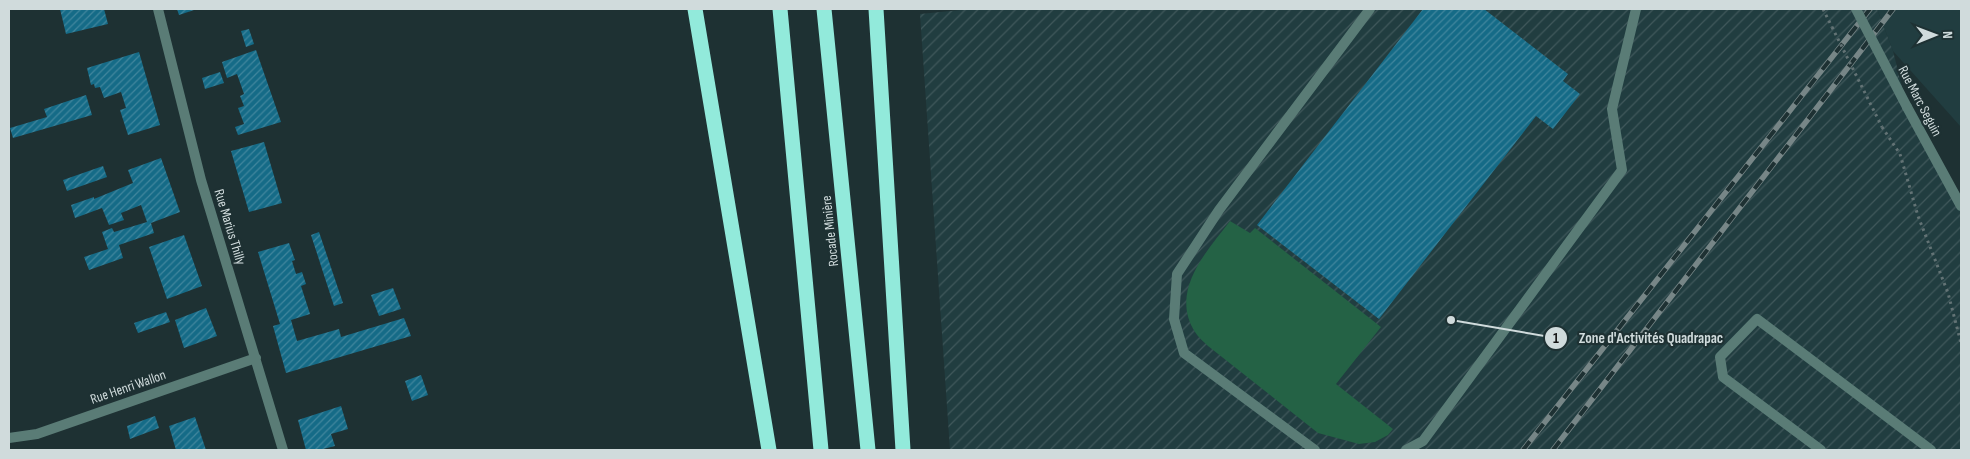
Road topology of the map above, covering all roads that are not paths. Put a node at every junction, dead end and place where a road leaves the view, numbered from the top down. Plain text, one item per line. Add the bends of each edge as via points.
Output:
1 (158, 9) edge
2 (695, 9) edge
3 (780, 9) edge
4 (824, 9) edge
5 (876, 9) edge
6 (1370, 9) edge
7 (1636, 9) edge
8 (1856, 9) edge
9 (1961, 206) edge
10 (256, 358) junction
11 (9, 438) edge
12 (283, 450) edge
13 (769, 450) edge
14 (821, 450) edge
15 (868, 450) edge
16 (903, 450) edge
17 (1315, 450) edge
18 (1406, 450) edge
19 (1821, 450) edge
20 (1931, 450) edge

1 - 10 street, Rue Marius Thilly via 201,180
2 - 13 highway
3 - 14 highway
4 - 15 highway, Rocade Minière
5 - 16 highway
6 - 17 street via 1219,210 1177,274 1174,319 1184,352
7 - 18 street via 1612,110 1622,170 1423,442
8 - 9 street, Rue Marc Seguin, bridge
10 - 11 street, Rue Henri Wallon via 37,434
10 - 12 street, Rue Marius Thilly
19 - 20 street via 1723,377 1720,357 1757,319

